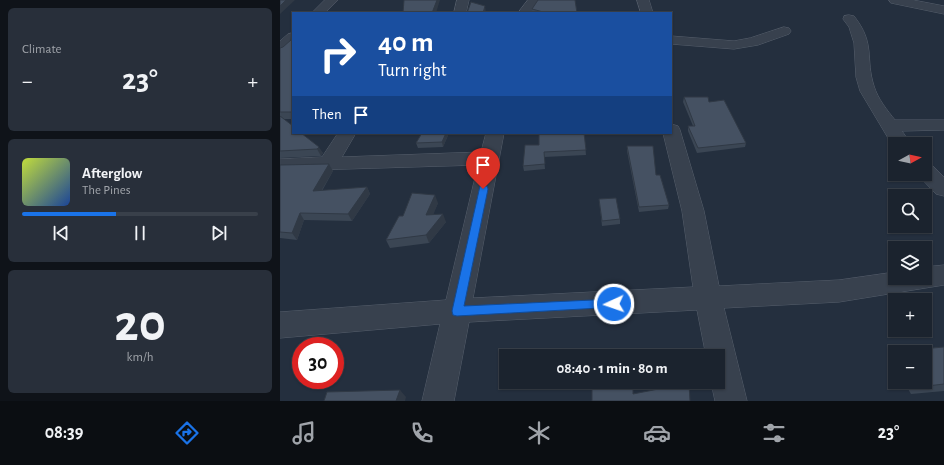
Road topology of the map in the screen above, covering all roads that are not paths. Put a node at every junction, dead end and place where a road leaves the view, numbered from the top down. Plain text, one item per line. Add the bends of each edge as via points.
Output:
1 (332, 0) edge
2 (463, 0) edge
3 (534, 0) edge
4 (643, 0) edge
5 (895, 0) edge
6 (944, 10) edge
7 (319, 12) edge
8 (460, 12) edge
9 (525, 12) edge
10 (647, 12) edge
11 (849, 19) dead end
12 (291, 29) edge
13 (784, 31) dead end
14 (672, 40) edge
15 (280, 49) edge
16 (944, 125) edge
17 (890, 126) junction
18 (346, 134) edge
19 (495, 134) edge
20 (672, 134) edge
21 (897, 137) edge
22 (490, 158) junction
23 (328, 164) junction
24 (280, 165) edge
25 (932, 177) edge
26 (944, 189) edge
27 (944, 275) edge
28 (932, 277) edge
29 (888, 284) edge
30 (708, 299) junction
31 (457, 311) junction
32 (280, 325) edge
33 (438, 401) edge
34 (731, 401) edge

1 - 7 street
2 - 8 street
3 - 9 street
4 - 10 street
5 - 6 street
11 - 17 street via 856,26 860,36 867,87 875,105
12 - 15 street
13 - 14 street via 753,42 734,45
16 - 17 street
17 - 21 street
18 - 23 street
19 - 22 street
20 - 30 street via 692,211
22 - 23 street
22 - 31 street
23 - 24 street
25 - 26 street
27 - 28 street
29 - 30 street via 839,291
30 - 31 street
30 - 34 street
31 - 32 street
31 - 33 street

